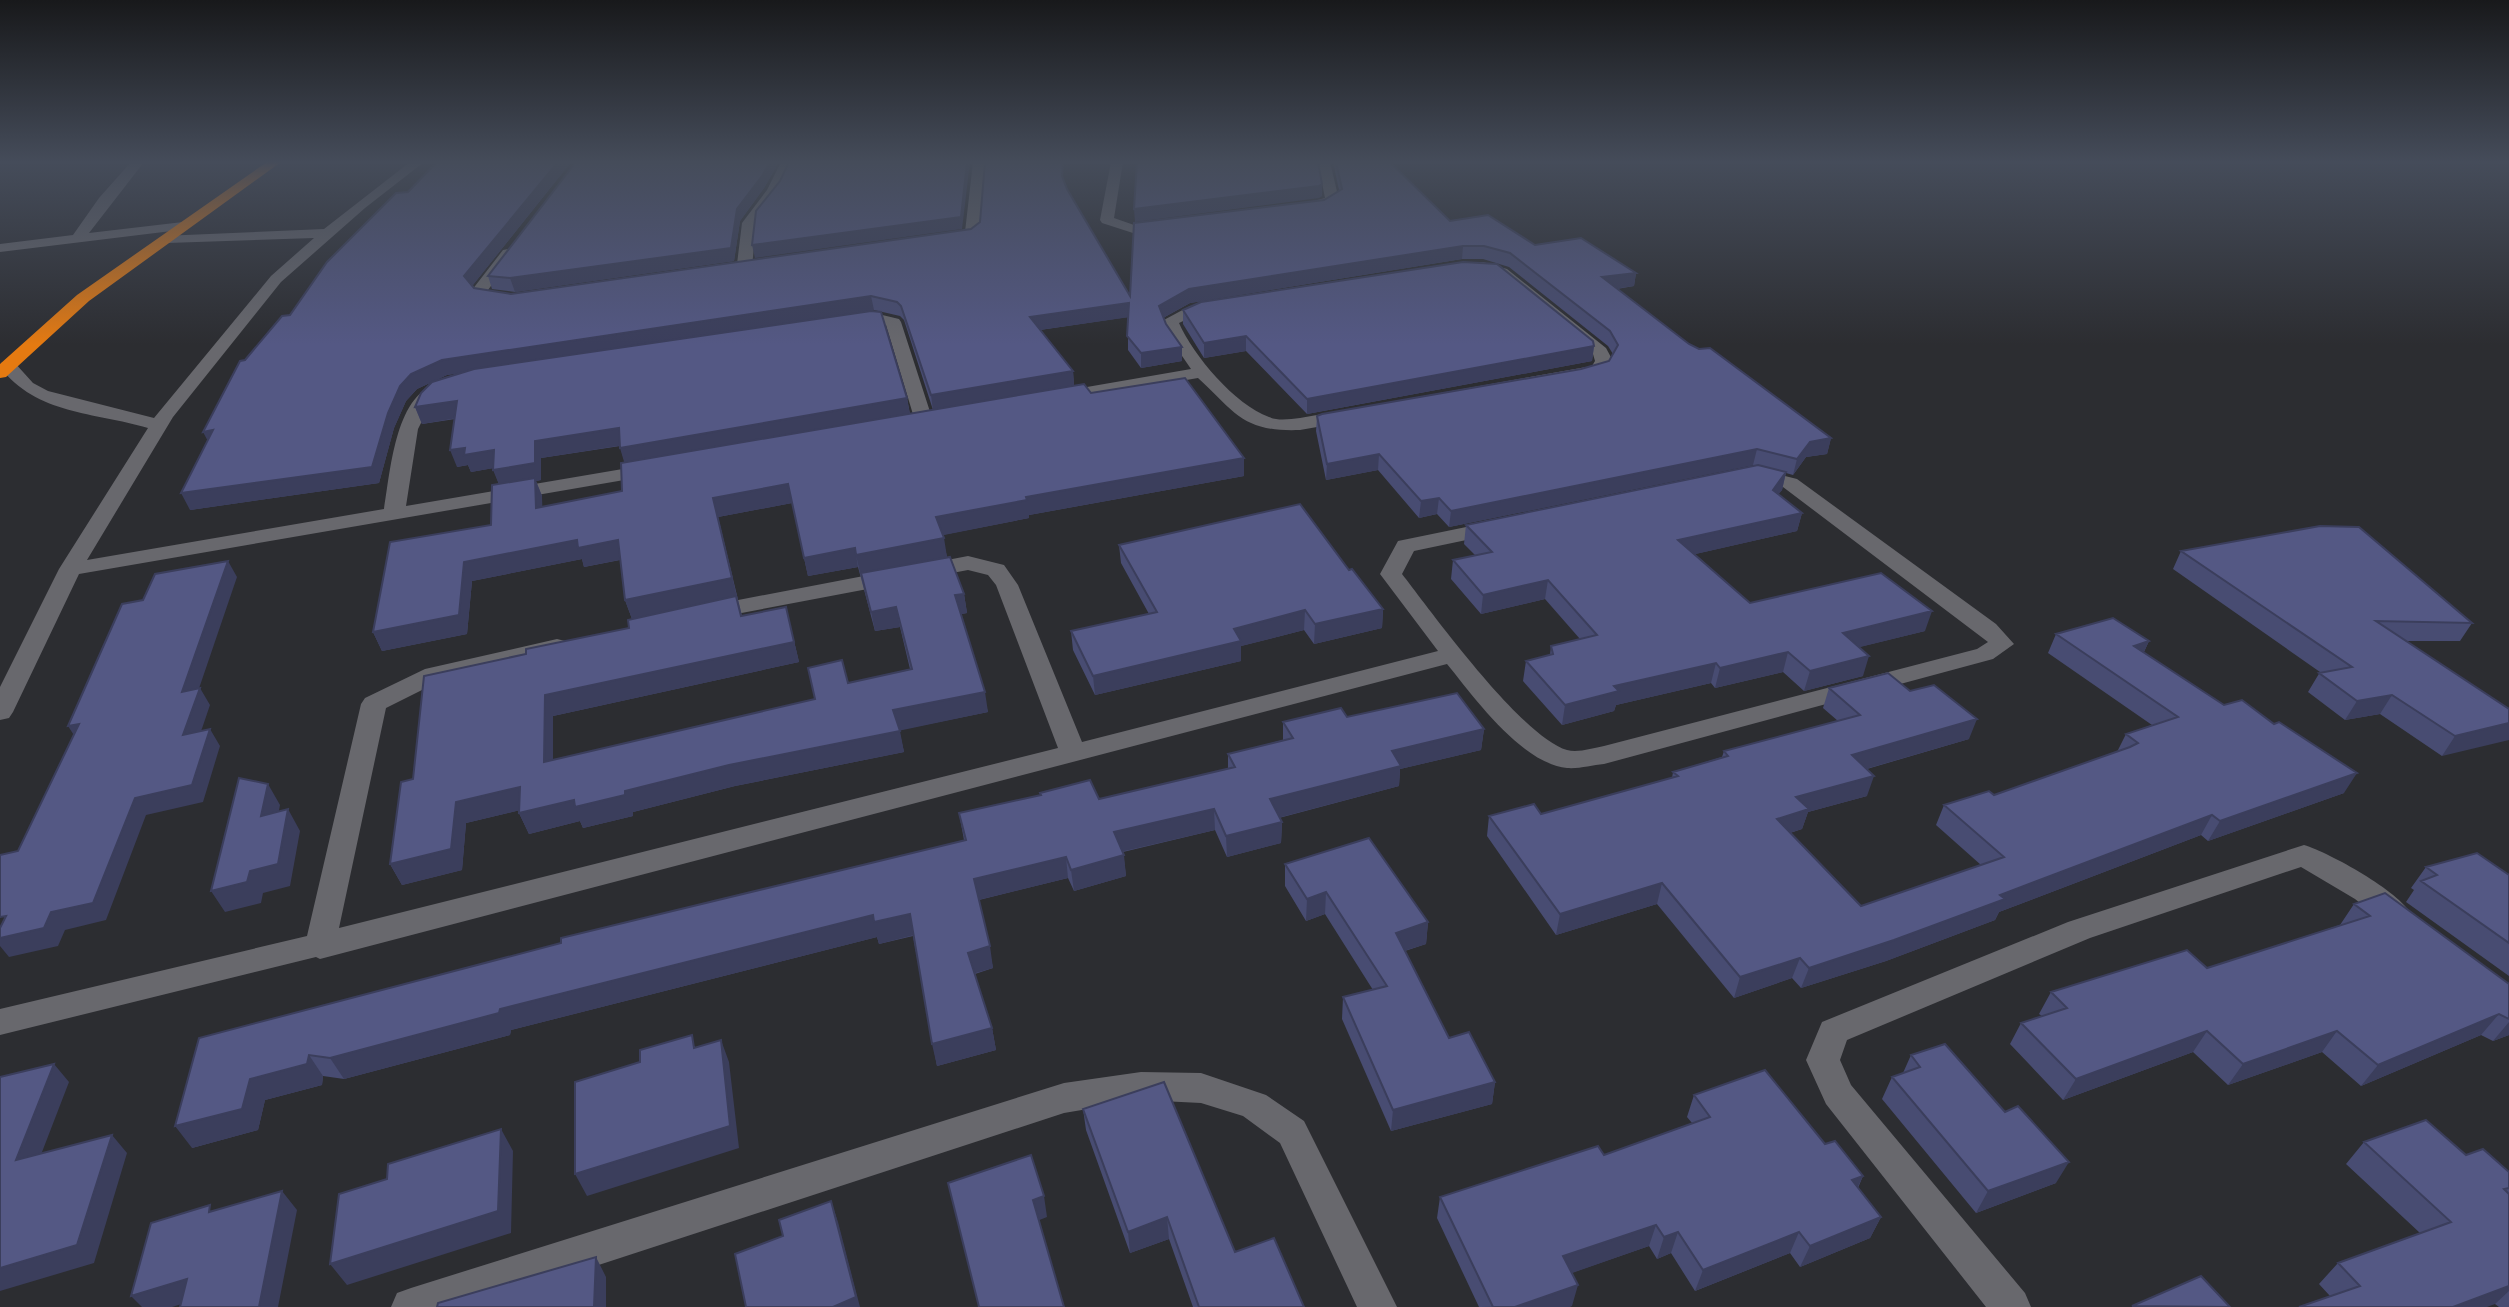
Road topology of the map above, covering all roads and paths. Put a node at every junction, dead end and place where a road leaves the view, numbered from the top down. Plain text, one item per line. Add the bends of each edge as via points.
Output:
1 (89, 223) edge
2 (187, 223) edge
3 (341, 223) edge
4 (749, 223) edge
5 (973, 223) edge
6 (1116, 223) edge
7 (1179, 224) edge
8 (183, 226) junction
9 (328, 233) junction
10 (167, 239) junction
11 (77, 240) junction
12 (935, 242) edge
13 (516, 243) edge
14 (0, 248) edge
15 (698, 274) edge
16 (530, 298) edge
17 (828, 325) edge
18 (4, 370) edge
19 (1202, 372) junction
20 (456, 382) edge
21 (1032, 402) edge
22 (924, 421) edge
23 (158, 425) junction
24 (678, 466) edge
25 (394, 515) junction
26 (70, 569) junction
27 (686, 617) edge
28 (582, 641) edge
29 (1453, 655) junction
30 (0, 712) edge
31 (1073, 753) junction
32 (2425, 935) edge
33 (320, 947) junction
34 (0, 1022) edge
35 (411, 1307) edge
36 (1377, 1307) edge
37 (2012, 1307) edge

1 - 11 street
2 - 8 highway
3 - 9 street
4 - 15 street via 750,267
5 - 12 street via 972,235
6 - 7 street via 1133,229
8 - 10 highway
8 - 11 street
9 - 10 street
9 - 23 street via 276,279
10 - 18 highway via 83,298
11 - 14 street
13 - 16 street via 480,290 495,299
17 - 22 street via 874,318 893,322
18 - 23 street via 46,397
19 - 19 street via 1248,415 1270,425 1578,376 1598,370 1604,361 1600,352 1502,272 1462,267 1184,313 1170,321
19 - 21 street
20 - 25 street via 423,397 409,423
23 - 26 street
24 - 25 street
25 - 26 street
26 - 30 street
27 - 31 street via 968,563 996,570 1007,585
28 - 33 street via 434,674 374,704
29 - 29 street via 1525,736 1563,759 1619,751 1985,654 2002,644 1790,483 1754,474 1406,546 1391,574
29 - 31 street
31 - 33 street
32 - 37 street via 2304,855 2079,930 1834,1031 1823,1060 1838,1094
33 - 34 street
35 - 36 street via 1064,1098 1141,1086 1201,1088 1254,1105 1292,1132

